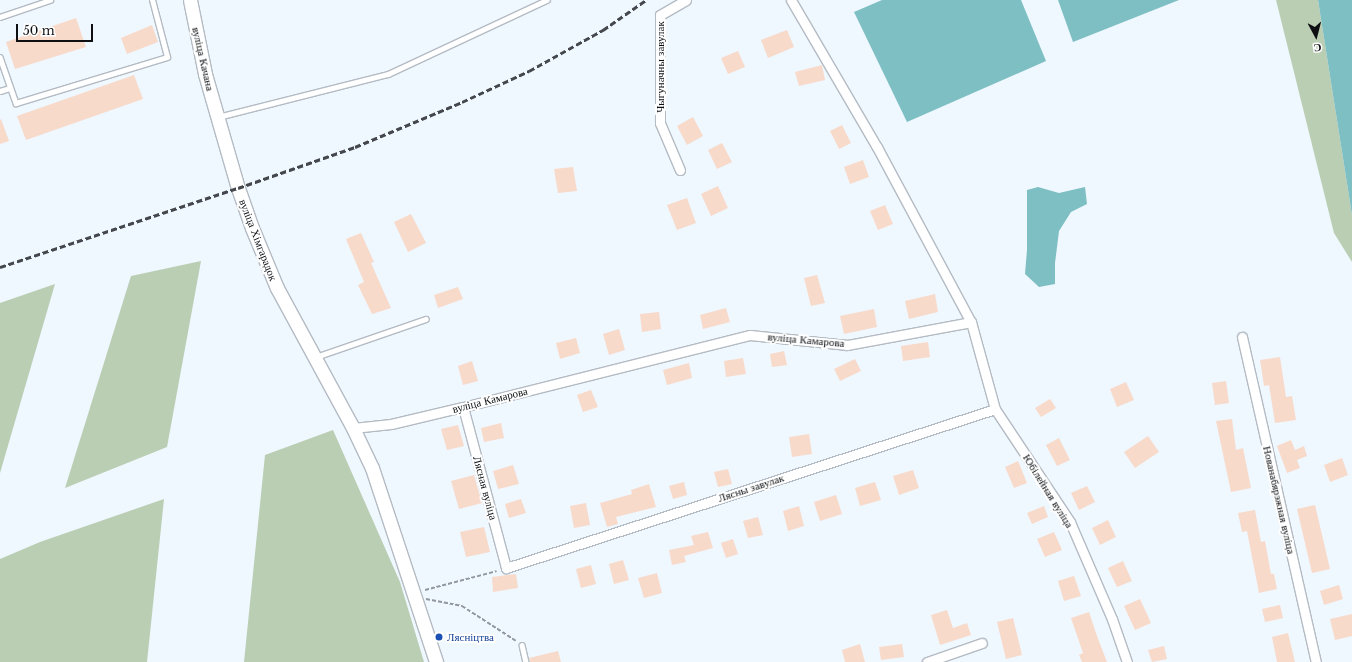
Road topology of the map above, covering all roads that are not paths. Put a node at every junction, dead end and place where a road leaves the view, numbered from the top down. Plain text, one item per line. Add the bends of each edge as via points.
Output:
1 (50, 0) edge
2 (152, 0) edge
3 (190, 0) edge
4 (547, 0) edge
5 (686, 0) edge
6 (791, 0) edge
7 (0, 17) edge
8 (0, 57) edge
9 (10, 88) junction
10 (0, 91) edge
11 (218, 117) junction
12 (680, 170) dead end
13 (426, 319) dead end
14 (970, 322) junction
15 (1242, 338) dead end
16 (314, 357) junction
17 (463, 407) junction
18 (995, 409) junction
19 (353, 428) junction
20 (506, 568) joint
21 (982, 643) dead end
22 (522, 645) road end
23 (436, 662) edge
24 (526, 662) edge
25 (927, 662) edge
26 (1127, 662) edge
27 (1316, 662) edge

1 - 7 lane
2 - 9 lane via 167,57 16,103
3 - 11 main road, вуліца Качана via 205,74
4 - 11 lane via 388,74
5 - 12 street, Чыгуначны завулак via 660,15 660,123
6 - 14 street via 877,147
8 - 9 lane
9 - 10 lane
11 - 16 main road, вуліца Хімгарадок via 252,228 277,288
13 - 16 lane
14 - 17 street, вуліца Камарова via 847,345 750,335
14 - 18 street, Юбілейная вуліца
15 - 27 street, Нованабярэжная вуліца
16 - 19 main road, вуліца Хімгарадок
17 - 19 street, вуліца Камарова via 391,424
17 - 20 street, Лясная вуліца
18 - 20 street, Лясны завулак
18 - 26 street, Юбілейная вуліца via 1070,522 1112,619
19 - 23 main road, вуліца Хімгарадок via 372,468
21 - 25 street
22 - 24 lane

